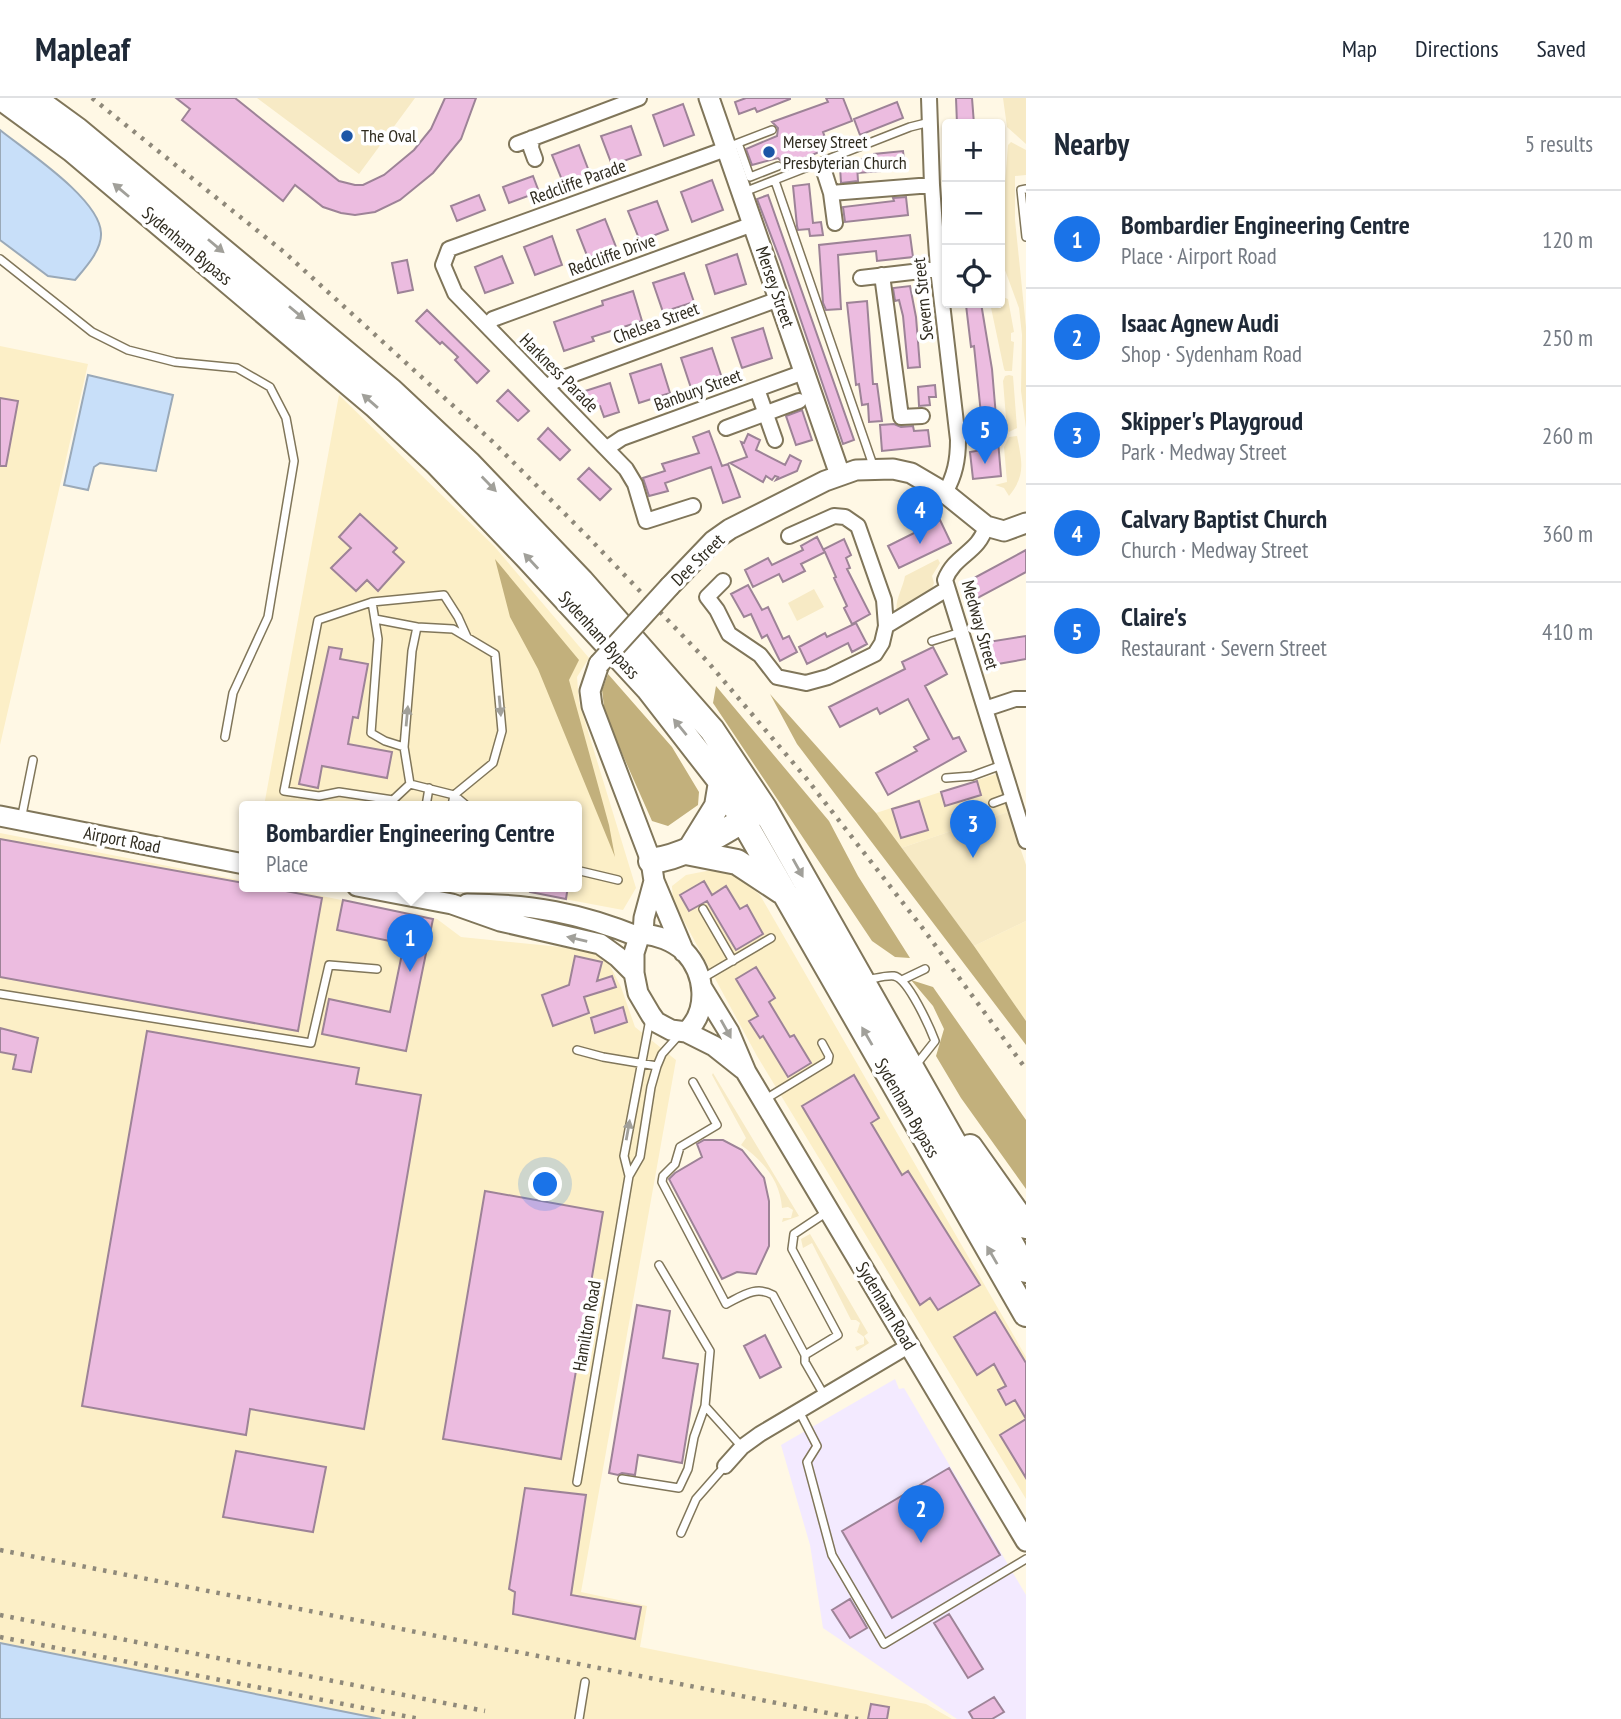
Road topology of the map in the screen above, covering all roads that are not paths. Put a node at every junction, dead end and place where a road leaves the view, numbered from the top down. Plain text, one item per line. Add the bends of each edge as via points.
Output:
1 (2, 98) edge
2 (33, 98) edge
3 (639, 98) edge
4 (709, 98) edge
5 (929, 98) edge
6 (930, 122) junction
7 (772, 130) dead end
8 (532, 138) junction
9 (517, 144) dead end
10 (732, 146) junction
11 (535, 159) dead end
12 (822, 165) junction
13 (778, 166) dead end
14 (775, 181) junction
15 (932, 185) junction
16 (1026, 189) edge
17 (742, 193) junction
18 (831, 193) junction
19 (835, 223) dead end
20 (753, 224) junction
21 (1026, 237) edge
22 (446, 254) joint
23 (0, 259) edge
24 (938, 269) junction
25 (882, 275) junction
26 (860, 278) dead end
27 (779, 299) junction
28 (487, 326) junction
29 (804, 372) junction
30 (547, 387) junction
31 (757, 389) junction
32 (799, 401) dead end
33 (766, 413) junction
34 (922, 416) dead end
35 (726, 428) dead end
36 (775, 440) dead end
37 (607, 449) junction
38 (874, 468) junction
39 (841, 475) junction
40 (938, 495) junction
41 (692, 506) dead end
42 (1026, 523) edge
43 (986, 526) junction
44 (789, 536) dead end
45 (723, 581) dead end
46 (947, 589) junction
47 (372, 602) junction
48 (375, 619) junction
49 (886, 626) junction
50 (417, 627) junction
51 (961, 632) junction
52 (467, 637) junction
53 (932, 641) dead end
54 (1026, 699) edge
55 (985, 709) junction
56 (225, 737) dead end
57 (404, 747) junction
58 (33, 760) dead end
59 (1002, 765) junction
60 (946, 778) dead end
61 (721, 782) junction
62 (410, 784) junction
63 (429, 788) junction
64 (454, 795) junction
65 (1012, 796) junction
66 (427, 801) edge
67 (453, 801) edge
68 (461, 801) edge
69 (993, 803) dead end
70 (754, 814) junction
71 (0, 816) edge
72 (21, 820) junction
73 (1026, 841) edge
74 (689, 850) junction
75 (239, 863) edge
76 (582, 871) edge
77 (652, 871) junction
78 (618, 880) dead end
79 (415, 892) edge
80 (787, 896) junction
81 (441, 900) junction
82 (703, 909) dead end
83 (641, 935) junction
84 (771, 939) dead end
85 (684, 951) junction
86 (733, 961) junction
87 (377, 969) dead end
88 (925, 969) dead end
89 (634, 973) junction
90 (902, 980) junction
91 (862, 981) junction
92 (701, 984) junction
93 (0, 994) edge
94 (651, 1015) junction
95 (683, 1032) junction
96 (822, 1043) dead end
97 (577, 1050) dead end
98 (640, 1062) junction
99 (657, 1066) junction
100 (912, 1071) junction
101 (746, 1072) junction
102 (693, 1082) dead end
103 (764, 1100) junction
104 (940, 1121) junction
105 (629, 1176) junction
106 (829, 1211) junction
107 (1026, 1226) edge
108 (659, 1265) dead end
109 (1026, 1270) edge
110 (1026, 1314) edge
111 (909, 1345) junction
112 (805, 1355) junction
113 (825, 1396) junction
114 (705, 1406) junction
115 (799, 1411) junction
116 (742, 1447) junction
117 (724, 1466) joint
118 (622, 1479) dead end
119 (577, 1482) dead end
120 (681, 1533) dead end
121 (1026, 1541) edge
122 (1026, 1559) edge
123 (585, 1682) dead end
124 (579, 1719) edge

61 -> 1 highway, Sydenham Bypass via 648,688 437,463 375,405 73,150
2 -> 70 highway, Sydenham Bypass via 380,383 470,464 682,695 725,748
3 - 8 street
4 - 10 street, Mersey Street
5 - 6 street, Severn Street
6 - 12 lane
6 - 15 street, Severn Street
7 - 10 lane
8 - 9 street
8 - 11 street
10 - 13 lane via 750,177
10 - 17 street, Mersey Street
10 - 22 street, Redcliffe Parade via 474,239
12 - 14 lane
12 - 18 street
14 - 17 lane
14 - 38 lane
15 - 18 street
15 - 24 street, Severn Street
16 - 21 lane via 1021,190
17 - 20 street, Mersey Street
18 - 19 street
20 - 27 street, Mersey Street
20 - 28 street, Redcliffe Drive via 493,319
22 - 28 street, Harkness Parade via 443,265 455,293
23 - 56 lane via 92,332 128,350 174,362 237,368 270,387 286,418 295,460 268,617 233,693
24 - 25 street
24 - 40 street, Severn Street via 958,459 954,477
25 - 26 street
25 - 34 street via 901,417
27 - 29 street, Mersey Street
27 - 30 street, Chelsea Street
28 - 30 street, Harkness Parade
29 - 31 street, Banbury Street
29 - 39 street, Mersey Street
30 - 37 street, Harkness Parade
31 - 33 street
31 - 37 street, Banbury Street via 622,438
32 - 33 street
33 - 35 street
33 - 36 street
37 - 41 street, Harkness Parade via 635,484 646,521
38 - 39 street, Dee Street
38 - 40 street, Dee Street via 911,473
39 - 77 street, Dee Street, bridge via 713,541 599,664 590,691 592,706
40 - 43 street, Dee Street
42 - 43 street via 1004,531
43 - 46 street, Medway Street via 977,546 950,567
44 - 49 street via 834,516 858,526 884,600
45 - 49 street via 707,597 729,634 760,655 777,677 806,683 828,677 875,654
46 - 49 street
46 - 51 street, Medway Street
47 - 48 lane
47 - 52 lane via 444,594
47 - 62 lane via 318,620 284,791 320,796 340,792 393,800
48 - 50 lane
48 - 57 lane via 378,639 371,733
50 - 52 lane via 453,629
57 -> 50 lane
51 - 53 lane
51 - 55 street, Medway Street
52 -> 64 lane via 495,654 502,731 493,763
54 - 55 street
55 - 59 street, Medway Street
57 - 62 lane
58 - 72 lane
59 - 60 lane via 972,776
59 - 65 street, Medway Street
61 - 70 highway, Sydenham Bypass
61 - 74 highway via 717,806
62 - 63 lane
63 - 64 lane
63 - 66 lane
64 - 67 lane
64 - 68 lane
65 - 69 lane
65 - 73 street, Medway Street
70 - 74 highway
70 - 80 highway, Sydenham Bypass
70 -> 91 highway, Sydenham Bypass
71 - 72 street, Airport Road
72 - 75 street, Airport Road
74 - 77 highway
74 - 80 highway via 737,862
76 - 78 lane
77 - 83 street
77 - 85 street, Dee Street
79 - 81 street
110 -> 80 highway, Sydenham Bypass
81 - 83 street via 526,906
89 -> 81 street via 600,944 500,921
82 - 86 lane
83 - 85 street via 664,939
83 - 89 street via 634,953
84 - 86 lane
85 - 92 street
86 - 92 lane
87 - 93 lane via 329,965 312,1043
88 - 90 lane
89 - 94 street via 638,993
90 - 91 lane via 894,976
90 - 100 lane via 936,1041
91 - 100 highway, Sydenham Bypass
92 - 95 street via 699,1016
92 -> 101 street, Sydenham Road
94 - 95 street via 663,1026
94 - 98 lane, Hamilton Road
95 - 99 lane, Hamilton Road
95 - 101 street, Sydenham Road via 714,1046
96 - 103 lane via 828,1061
97 - 98 lane
98 - 99 lane
105 -> 98 lane, Hamilton Road via 624,1156
99 - 105 lane, Hamilton Road via 640,1157
100 - 104 highway, Sydenham Bypass
101 - 103 street, Sydenham Road
102 - 112 lane via 717,1125 680,1147 662,1182 726,1304 750,1292 769,1292
103 - 106 street, Sydenham Road
104 - 107 highway via 975,1152
104 - 109 highway, Sydenham Bypass
105 - 119 lane, Hamilton Road
106 - 111 street, Sydenham Road
106 - 112 lane via 794,1234 792,1249 838,1335
108 - 114 lane via 710,1351
111 - 113 street
111 - 121 street, Sydenham Road
112 - 113 lane
113 - 115 street
114 - 116 lane
114 - 118 lane via 680,1488
115 - 116 street
115 - 122 lane via 817,1446 807,1462 832,1555 884,1644
116 - 117 street
117 - 120 lane via 696,1499
123 - 124 lane

